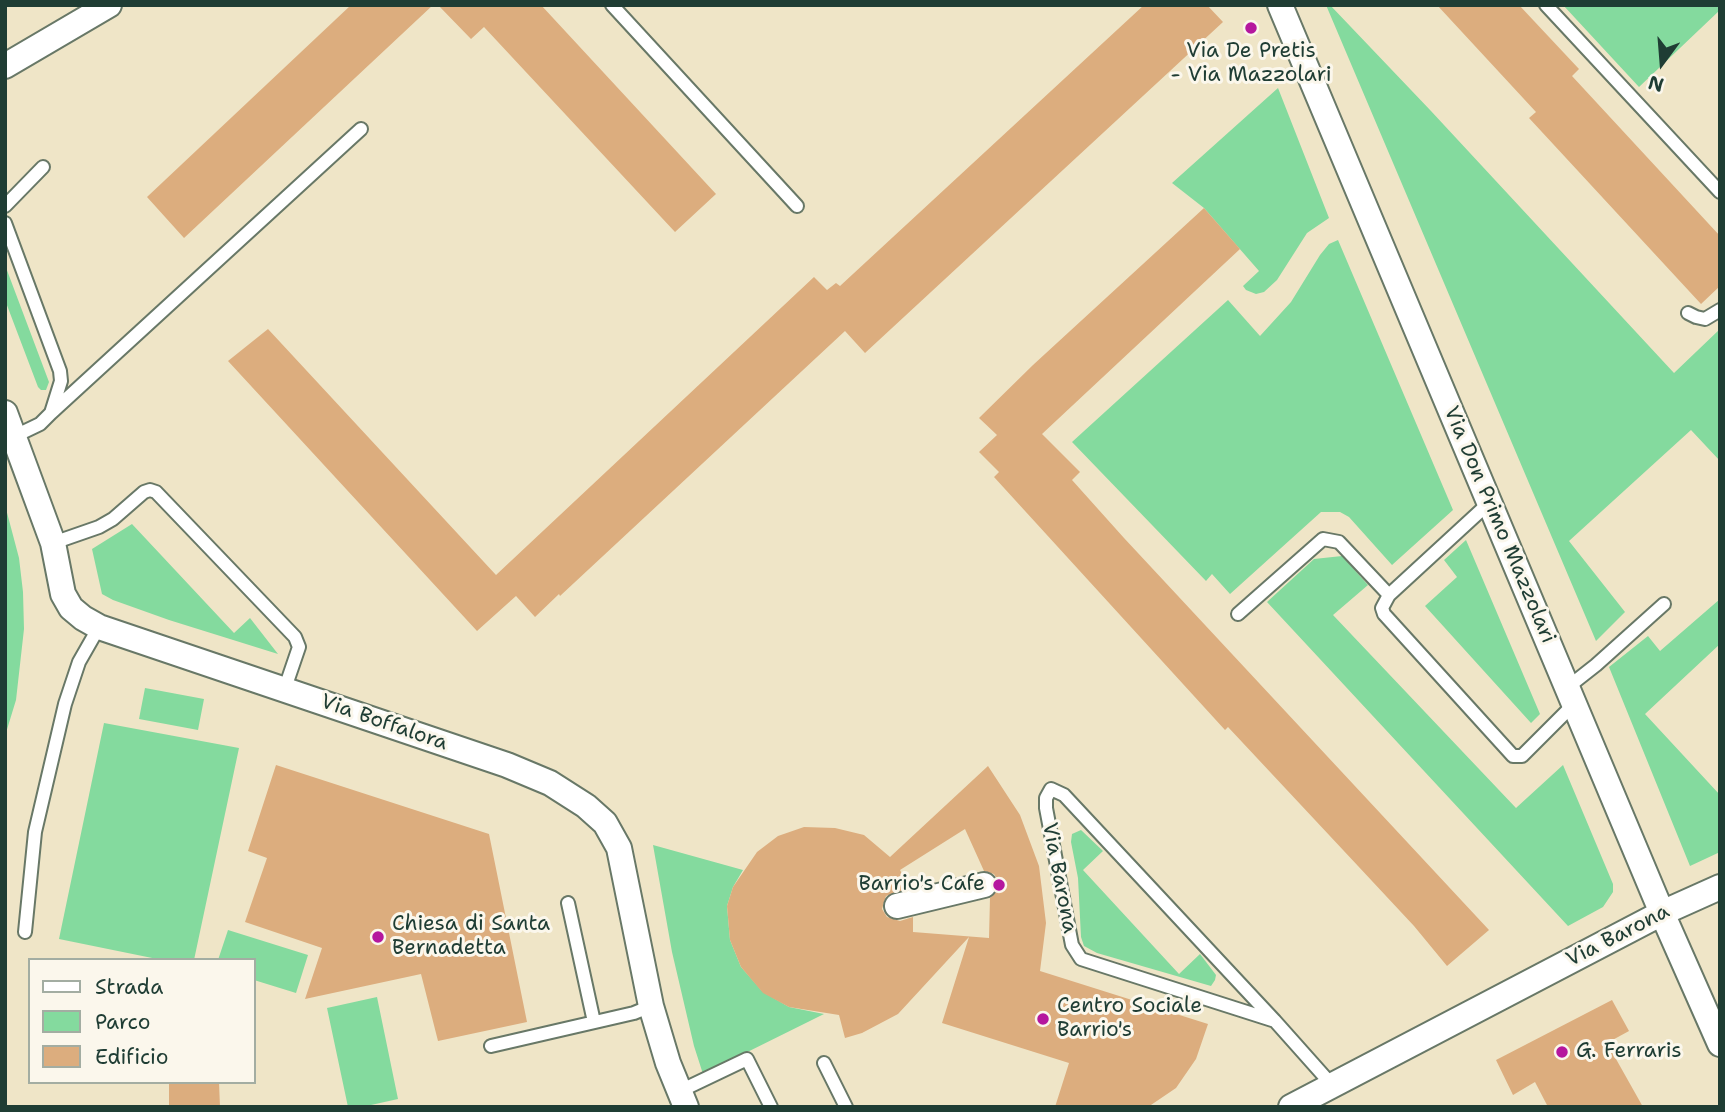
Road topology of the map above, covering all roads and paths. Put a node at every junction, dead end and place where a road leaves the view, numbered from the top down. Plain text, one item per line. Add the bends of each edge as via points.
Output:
1 (109, 5) edge
2 (612, 5) edge
3 (1280, 5) edge
4 (1546, 5) edge
5 (5, 66) edge
6 (361, 129) dead end
7 (43, 167) dead end
8 (1720, 192) edge
9 (5, 206) edge
10 (797, 206) dead end
11 (5, 223) edge
12 (1720, 310) edge
13 (1688, 313) dead end
14 (5, 413) edge
15 (51, 413) junction
16 (15, 436) junction
17 (1489, 503) junction
18 (53, 543) junction
19 (1389, 595) junction
20 (1664, 604) dead end
21 (1238, 614) dead end
22 (99, 627) junction
23 (285, 688) junction
24 (1571, 695) junction
25 (984, 885) dead end
26 (1720, 887) edge
27 (568, 903) dead end
28 (897, 906) dead end
29 (1662, 913) junction
30 (25, 932) dead end
31 (651, 1006) junction
32 (1275, 1021) junction
33 (594, 1022) junction
34 (1720, 1044) edge
35 (491, 1046) dead end
36 (824, 1063) dead end
37 (1332, 1085) junction
38 (683, 1099) edge
39 (771, 1107) edge
40 (846, 1107) edge
41 (1292, 1107) edge

1 - 5 street
2 - 10 lane
3 - 17 street, Via Don Primo Mazzolari
4 - 8 lane
6 - 15 lane
7 - 9 lane
11 - 15 lane via 61,371
12 - 13 lane via 1705,318
14 - 16 street, Via Boffalora
15 - 16 lane
16 - 18 street, Via Boffalora
17 - 19 lane
17 - 24 street, Via Don Primo Mazzolari
18 - 22 street, Via Boffalora via 63,594 71,608
18 - 23 lane via 99,527 144,492 156,492 295,637 299,647
19 - 21 lane via 1347,548 1323,539
19 - 24 lane via 1382,608 1388,621 1509,754 1522,756
20 - 24 lane via 1596,665
22 - 23 street, Via Boffalora
22 - 30 lane via 79,662 65,704 35,832
23 - 31 street, Via Boffalora via 550,783 606,823 619,848
24 - 29 street, Via Don Primo Mazzolari
25 - 28 street
26 - 29 street, Via Barona
27 - 33 lane
29 - 34 street, Via Don Primo Mazzolari
29 - 37 street, Via Barona
31 - 33 lane
31 - 38 street, Via Boffalora
32 - 32 lane, Via Barona via 1064,794 1051,789 1046,808 1072,945 1081,959
32 - 37 lane, Via Barona
33 - 35 lane
36 - 40 lane
37 - 41 street, Via Barona
38 - 39 lane via 747,1059

